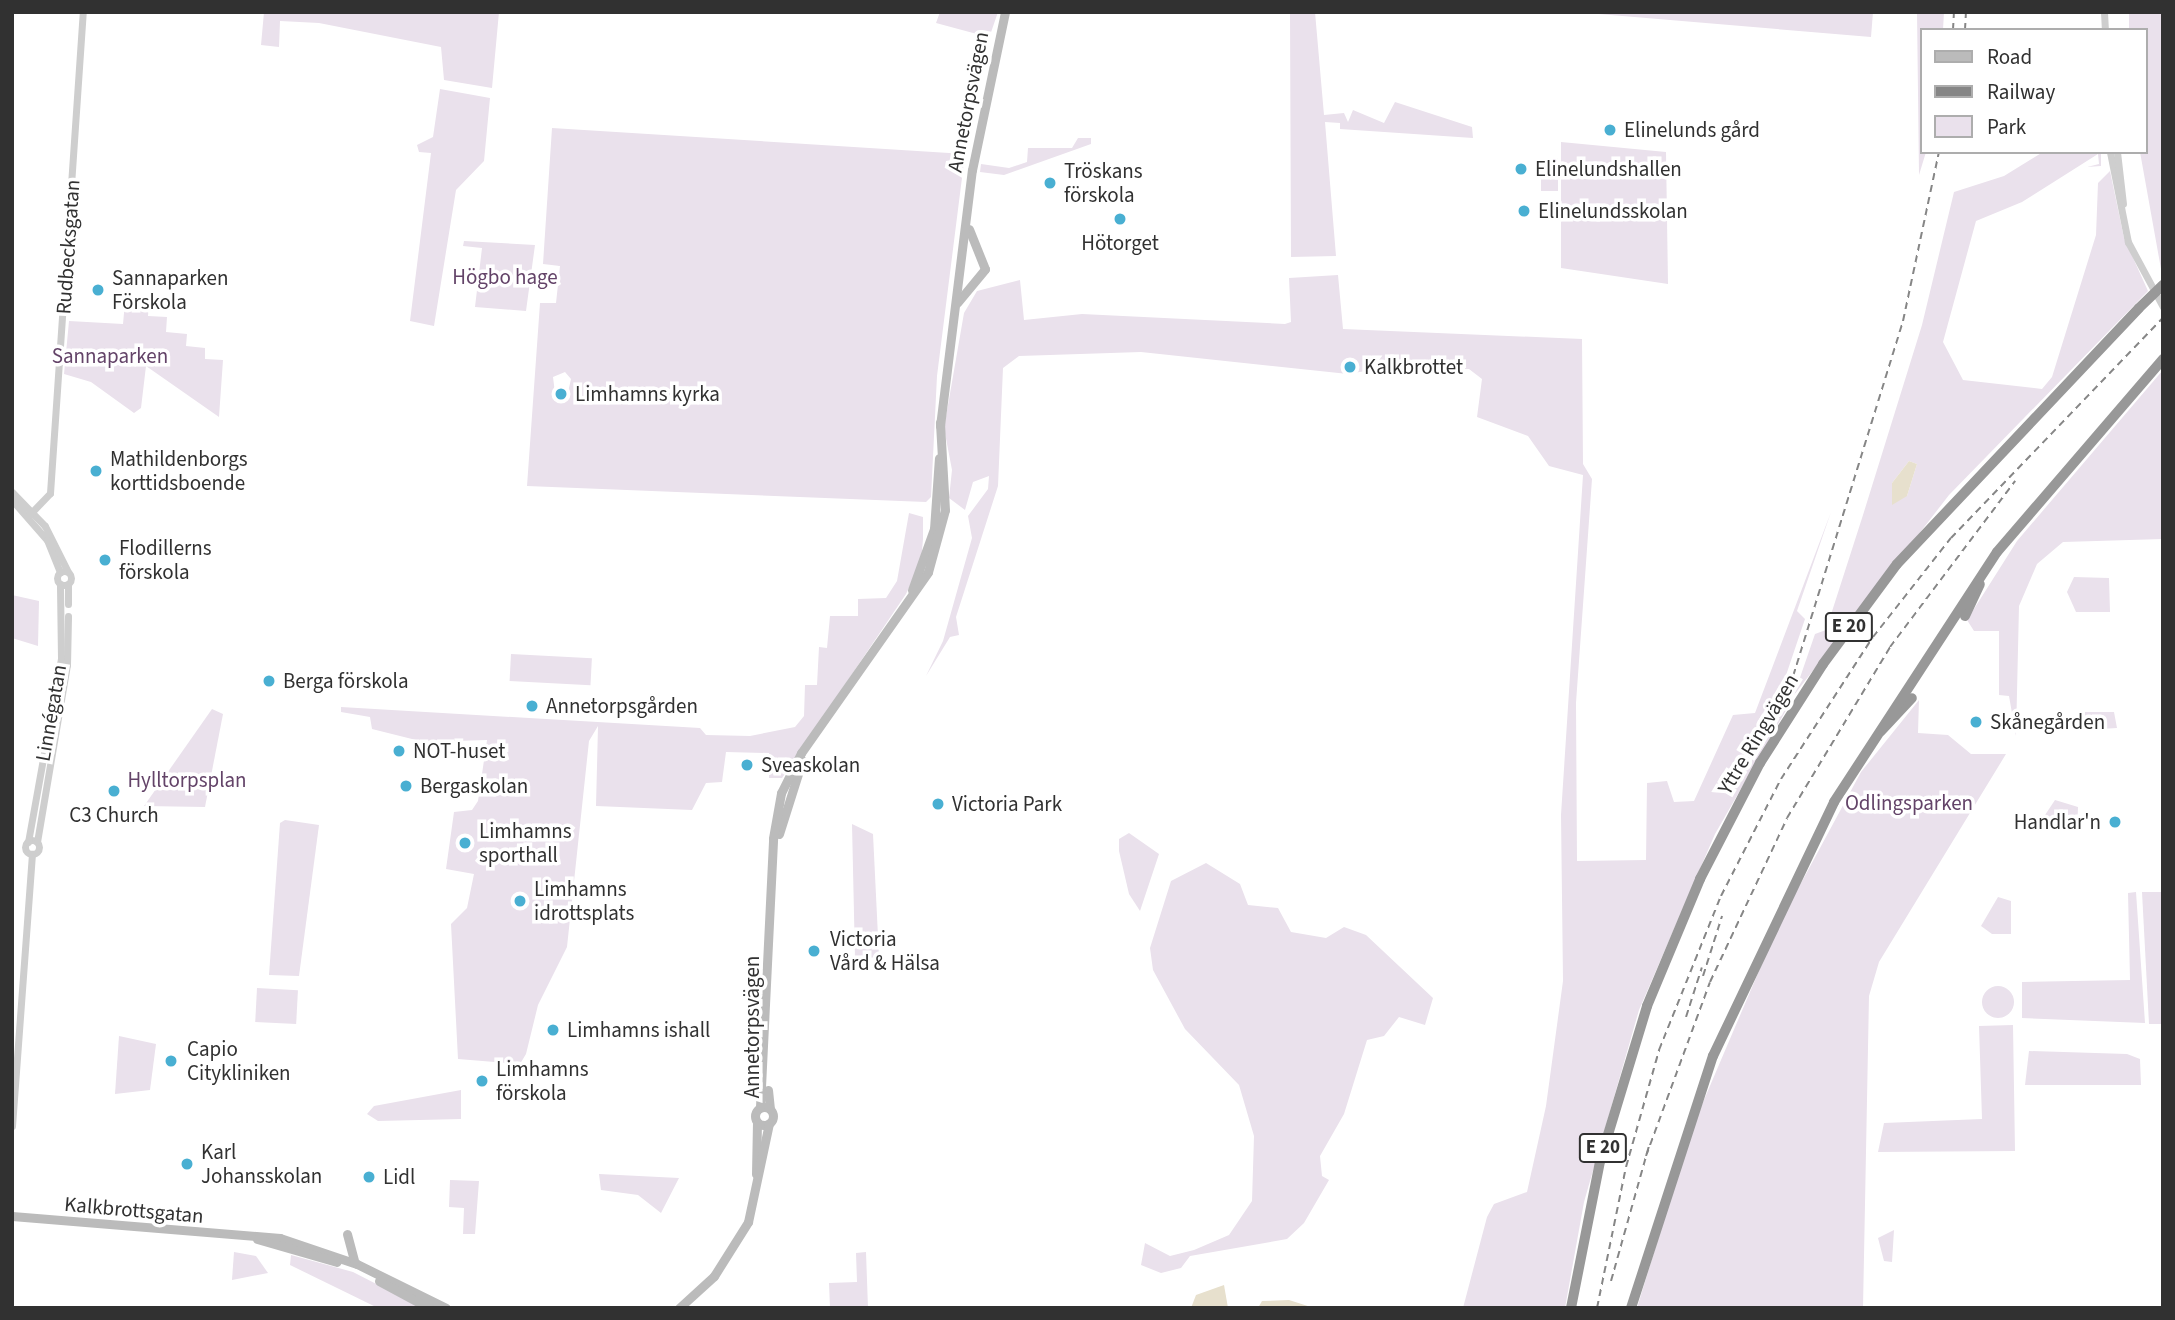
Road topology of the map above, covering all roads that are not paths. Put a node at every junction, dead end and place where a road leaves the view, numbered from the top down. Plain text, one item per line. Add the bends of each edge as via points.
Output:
1 (83, 12) edge
2 (1005, 12) edge
3 (2104, 12) edge
4 (2104, 28) edge
5 (2110, 154) edge
6 (2117, 154) edge
7 (967, 199) junction
8 (978, 256) junction
9 (964, 257) junction
10 (2138, 262) junction
11 (961, 274) junction
12 (974, 281) junction
13 (2163, 285) edge
14 (2163, 307) edge
15 (952, 313) junction
16 (2163, 359) edge
17 (12, 492) edge
18 (12, 500) edge
19 (31, 513) junction
20 (1997, 552) junction
21 (64, 572) junction
22 (64, 584) junction
23 (1965, 616) dead end
24 (1912, 698) dead end
25 (1861, 754) junction
26 (28, 842) junction
27 (37, 842) junction
28 (32, 854) junction
29 (765, 1108) junction
30 (757, 1122) junction
31 (769, 1123) junction
32 (12, 1126) edge
33 (12, 1216) edge
34 (347, 1234) dead end
35 (252, 1237) junction
36 (738, 1240) junction
37 (357, 1264) junction
38 (701, 1291) junction
39 (429, 1308) edge
40 (446, 1308) edge
41 (679, 1308) edge
42 (685, 1308) edge
43 (1571, 1308) edge
44 (1630, 1308) edge

1 - 19 street, Rudbecksgatan via 50,493
2 - 7 main road, Annetorpsvägen
3 - 4 street
5 - 10 street via 2122,221
6 - 10 street
7 - 8 main road, Annetorpsvägen
7 - 9 main road, Annetorpsvägen
8 - 9 main road
8 - 12 main road via 985,269
9 - 11 main road
10 - 14 street
11 - 12 main road
11 - 15 main road, Annetorpsvägen
12 - 15 main road, Annetorpsvägen
13 - 43 highway, Yttre Ringvägen / E 20, bridge via 1897,564 1823,664 1760,763 1700,879 1647,1006 1600,1161
15 - 29 main road, Annetorpsvägen via 940,422 942,530 928,572 817,731 788,796 774,860
16 - 20 highway
17 - 19 street
18 - 19 street
19 - 21 street
20 - 23 highway
20 - 25 highway
21 - 22 street
21 - 22 street
22 - 26 street, Linnégatan via 61,658
22 - 27 street, Linnégatan via 67,665
24 - 25 highway
25 - 44 highway via 1800,864 1727,1021 1684,1132
26 - 27 street
26 - 28 street
27 - 28 street, Linnégatan
28 - 32 street
29 - 30 main road, Annetorpsvägen
29 - 31 main road, Annetorpsvägen
30 - 31 main road, Annetorpsvägen
30 - 36 main road, Annetorpsvägen via 754,1187
31 - 36 main road, Annetorpsvägen via 758,1192
33 - 35 main road, Kalkbrottsgatan
34 - 37 main road via 348,1254
35 - 37 main road, Kalkbrottsgatan via 291,1241
35 - 39 main road, Kalkbrottsgatan via 331,1260
36 - 38 main road, Annetorpsvägen
37 - 40 main road, Kalkbrottsgatan
38 - 41 main road, Annetorpsvägen
38 - 42 main road

